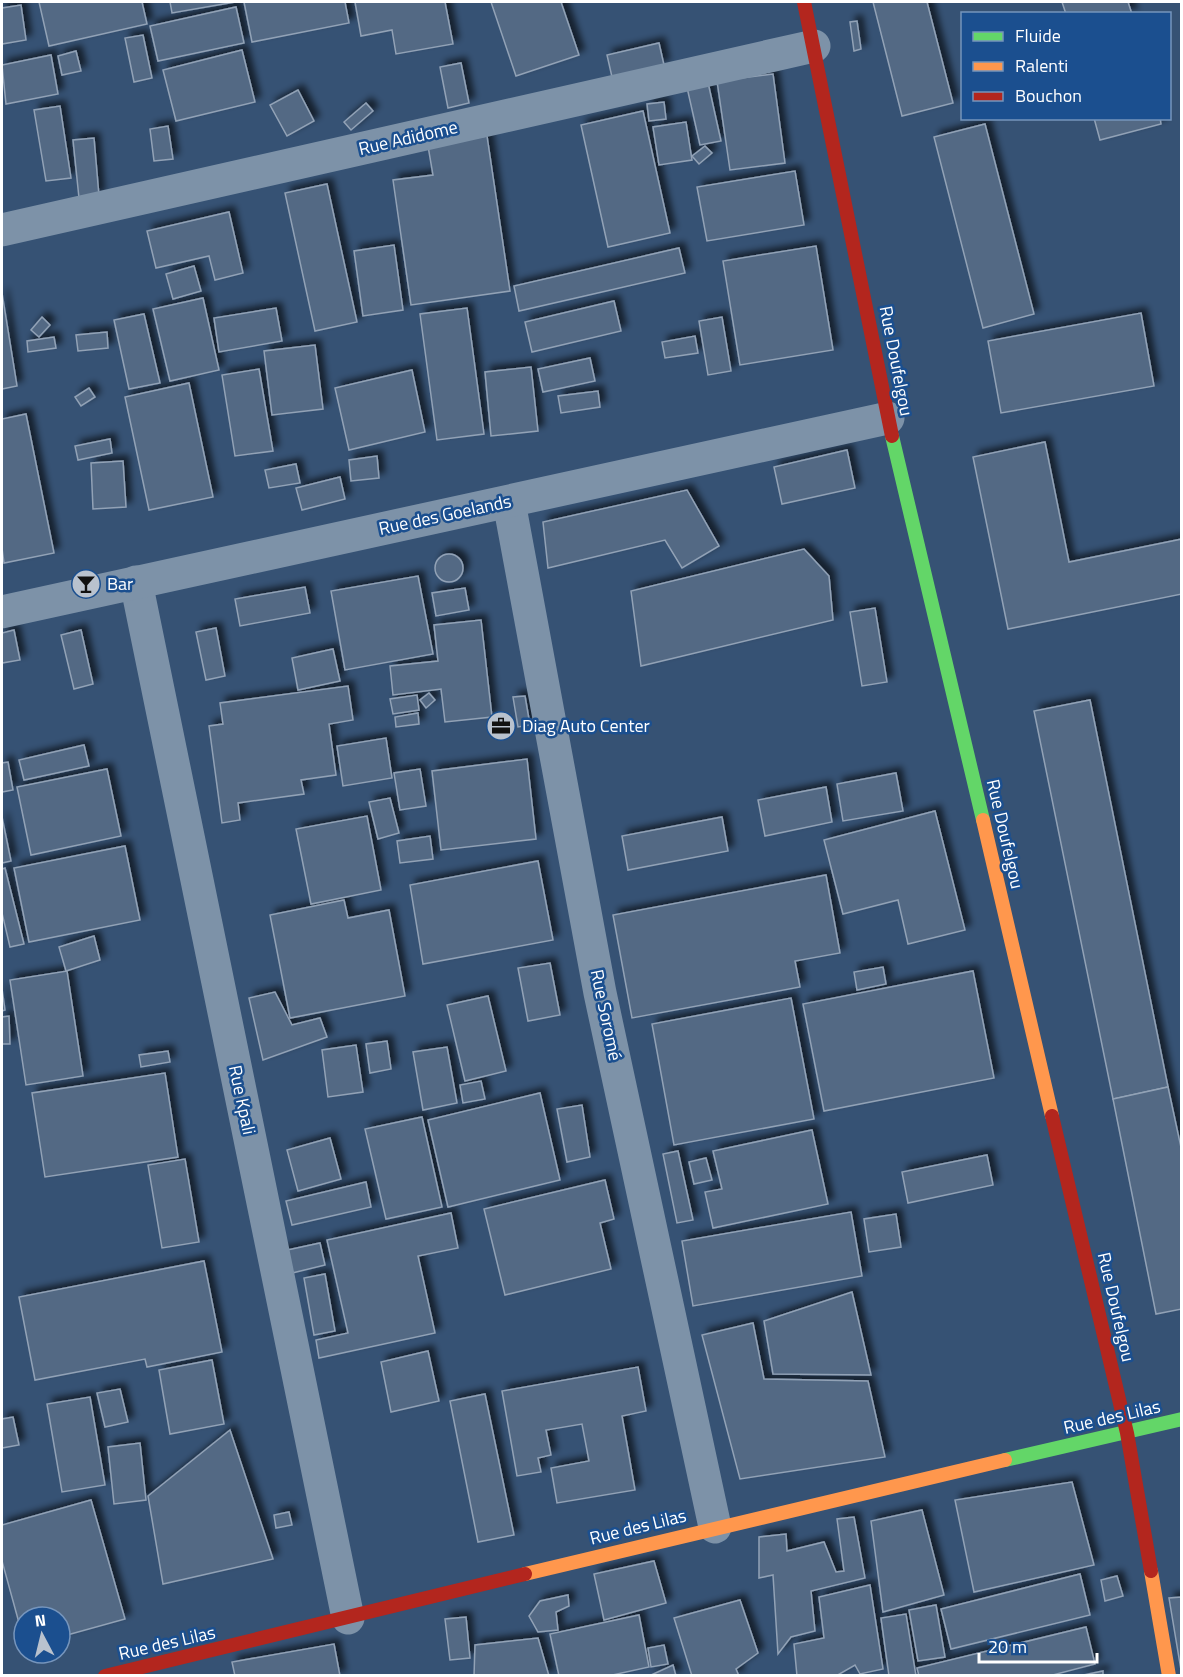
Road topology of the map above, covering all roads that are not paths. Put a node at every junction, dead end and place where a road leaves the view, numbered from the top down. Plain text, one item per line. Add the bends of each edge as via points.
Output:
1 (804, 2) edge
2 (814, 46) junction
3 (2, 230) edge
4 (888, 418) junction
5 (508, 502) junction
6 (136, 582) junction
7 (2, 612) edge
8 (1182, 1419) edge
9 (1127, 1432) junction
10 (715, 1527) junction
11 (348, 1618) junction
12 (105, 1676) edge
13 (1169, 1676) edge

1 - 2 street, Rue Doufelgou
2 - 3 street, Rue Adidome
2 - 4 street, Rue Doufelgou
4 - 5 street, Rue des Goelands
4 - 9 street, Rue Doufelgou
5 - 6 street, Rue des Goelands
5 - 10 street, Rue Soromé via 600,993
6 - 7 street, Rue des Goelands
6 - 11 street, Rue Kpali
8 - 9 street, Rue des Lilas
9 - 10 street, Rue des Lilas
9 - 13 street, Rue Doufelgou
10 - 11 street, Rue des Lilas
11 - 12 street, Rue des Lilas

